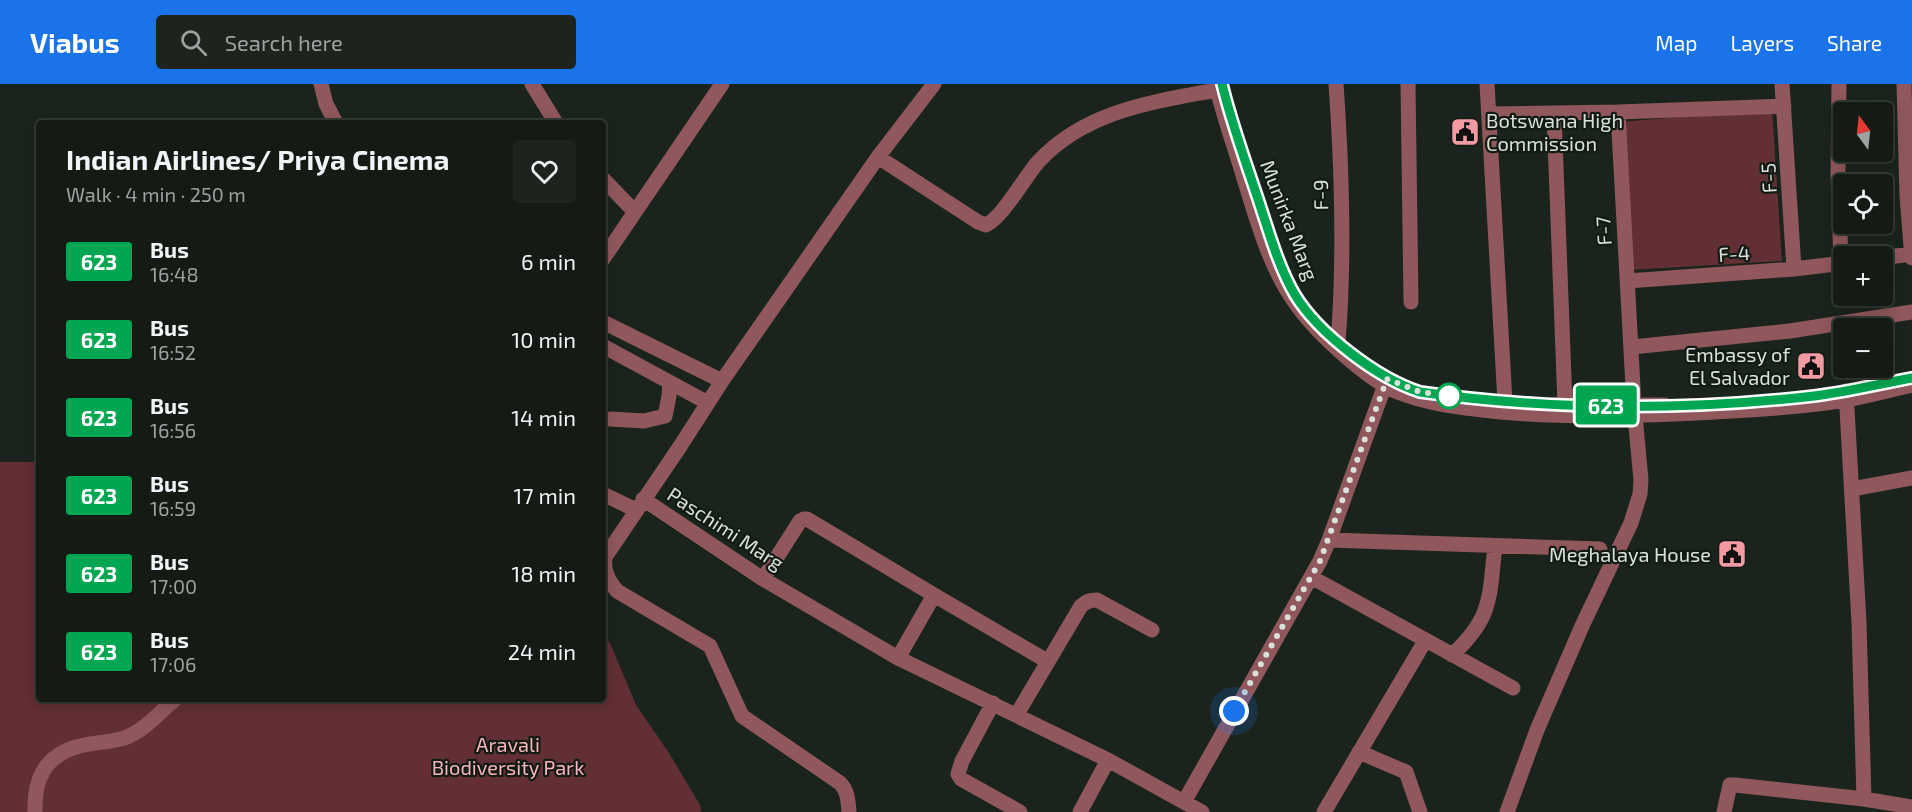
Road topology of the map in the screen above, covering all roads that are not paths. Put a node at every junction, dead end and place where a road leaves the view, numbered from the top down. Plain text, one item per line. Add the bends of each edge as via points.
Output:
1 (321, 84) edge
2 (532, 84) edge
3 (722, 84) edge
4 (934, 84) edge
5 (1336, 84) edge
6 (1408, 84) edge
7 (1487, 84) edge
8 (1782, 84) edge
9 (1839, 84) edge
10 (1904, 84) edge
11 (1218, 86) edge
12 (1909, 103) edge
13 (1785, 106) junction
14 (1618, 112) junction
15 (1554, 113) junction
16 (1489, 114) junction
17 (334, 120) edge
18 (554, 120) edge
19 (878, 157) junction
20 (606, 182) edge
21 (634, 212) junction
22 (1841, 246) edge
23 (606, 254) edge
24 (1912, 256) edge
25 (1893, 257) edge
26 (1833, 264) edge
27 (1794, 269) junction
28 (1627, 281) junction
29 (1411, 302) dead end
30 (1912, 312) edge
31 (606, 323) edge
32 (1338, 342) junction
33 (1632, 347) junction
34 (606, 348) edge
35 (1912, 378) edge
36 (722, 381) junction
37 (1386, 382) junction
38 (670, 383) junction
39 (1912, 385) edge
40 (1846, 395) junction
41 (1504, 402) junction
42 (708, 403) junction
43 (1565, 405) junction
44 (1635, 411) junction
45 (610, 419) dead end
46 (1912, 478) edge
47 (1852, 489) junction
48 (606, 495) edge
49 (640, 504) junction
50 (1329, 540) junction
51 (1495, 546) junction
52 (1600, 549) dead end
53 (606, 556) edge
54 (606, 570) edge
55 (1311, 577) junction
56 (764, 579) junction
57 (934, 596) junction
58 (1152, 630) dead end
59 (1425, 641) junction
60 (1452, 655) junction
61 (898, 658) junction
62 (1047, 661) junction
63 (1513, 688) dead end
64 (171, 702) edge
65 (993, 703) junction
66 (1017, 714) junction
67 (1359, 752) junction
68 (1108, 760) junction
69 (1864, 799) junction
70 (1184, 802) junction
71 (1912, 807) edge
72 (35, 812) edge
73 (849, 812) edge
74 (1020, 812) edge
75 (1080, 812) edge
76 (1202, 812) edge
77 (1323, 812) edge
78 (1420, 812) edge
79 (1508, 812) edge
80 (1724, 812) edge

1 - 17 street
2 - 18 street
3 - 21 street
4 - 19 street, Paschimi Marg
5 - 32 street, F-9 via 1342,242
6 - 29 street
7 - 16 street
8 - 13 street, F-5
9 - 22 street
10 - 12 street
11 - 19 street via 1126,110 1078,128 1037,163 986,225
11 - 32 street, Munirka Marg via 1281,267 1296,297
11 - 37 street, Munirka Marg via 1268,251 1290,295 1310,322 1339,350
12 - 24 street via 1907,197
13 - 14 street
13 - 27 street, F-5
14 - 15 street
14 - 28 street, F-7
15 - 16 street
15 - 43 street
16 - 41 street
19 - 36 street, Paschimi Marg
20 - 21 street
21 - 23 street
24 - 25 street
26 - 27 street, F-4
27 - 28 street, F-4
28 - 33 street, F-7
30 - 33 street via 1790,331
31 - 36 street
32 - 37 street, Munirka Marg
33 - 44 street, F-7
34 - 38 street
35 - 40 street, Munirka Marg
36 - 42 street, Paschimi Marg
37 - 41 street, Munirka Marg via 1420,392
37 - 44 street, Munirka Marg via 1415,398 1467,408 1524,414
37 - 50 street
38 - 42 street
38 - 45 street via 665,416 632,422
39 - 40 street, Munirka Marg
40 - 44 street, Munirka Marg
40 - 47 street
41 - 43 street, Munirka Marg
42 - 49 street, Paschimi Marg
43 - 44 street, Munirka Marg
44 - 79 street, F-7 via 1641,480 1636,509 1538,730
46 - 47 street
47 - 69 street
48 - 49 street
49 - 53 street
49 - 56 street, Paschimi Marg
50 - 51 street
50 - 55 street
51 - 52 street
51 - 60 street via 1485,614
54 - 73 street via 617,591 710,646 742,716 840,783 847,794
55 - 59 street
55 - 70 street
56 - 57 street via 804,519
56 - 61 street, Paschimi Marg
57 - 61 street
57 - 62 street
58 - 62 street via 1091,600 1082,606
59 - 60 street
59 - 67 street
60 - 63 street
61 - 65 street, Paschimi Marg
62 - 66 street
64 - 72 street via 135,733 60,754 40,777
65 - 66 street, Paschimi Marg
65 - 74 street via 958,774
66 - 68 street, Paschimi Marg
67 - 77 street
67 - 78 street via 1406,772
68 - 70 street, Paschimi Marg
68 - 75 street
69 - 71 street
69 - 80 street via 1730,785
70 - 76 street, Paschimi Marg

